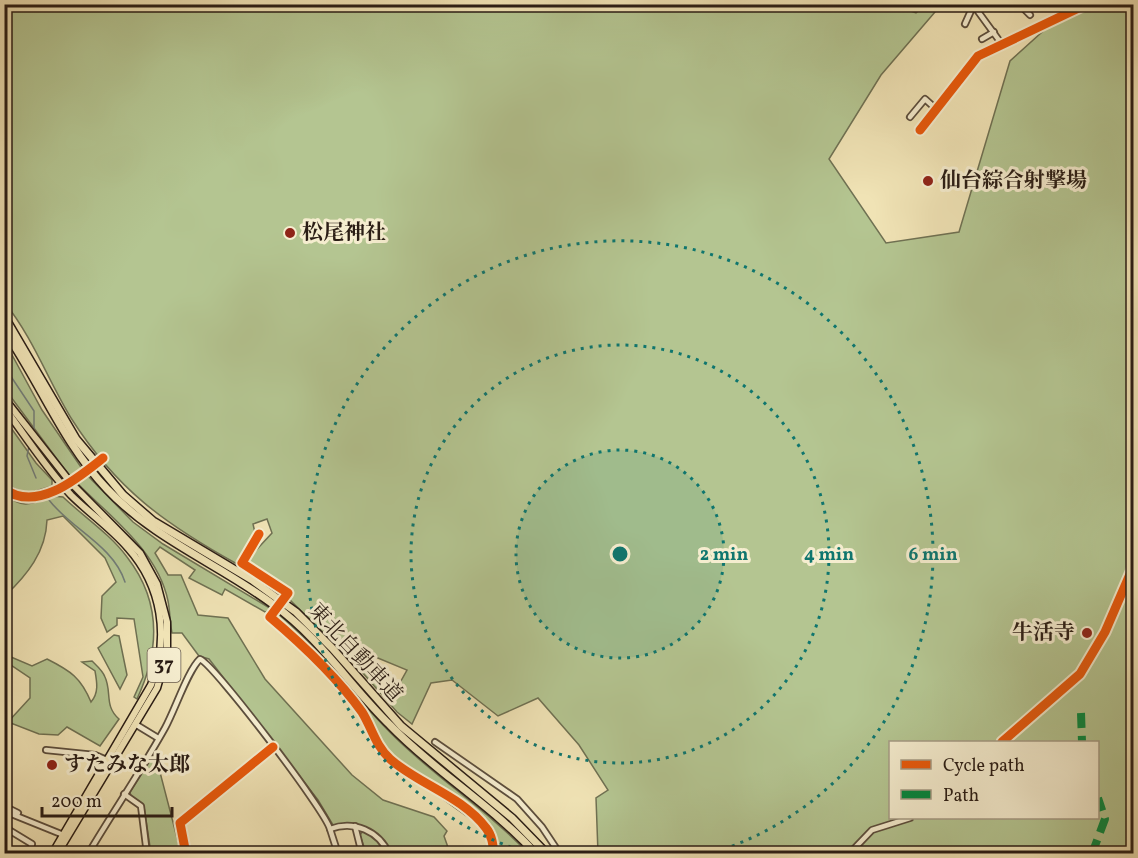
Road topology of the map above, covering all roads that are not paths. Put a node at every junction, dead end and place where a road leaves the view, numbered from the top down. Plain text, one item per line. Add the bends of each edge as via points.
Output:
1 (1019, 4) edge
2 (1087, 4) edge
3 (974, 5) edge
4 (1029, 15) dead end
5 (983, 19) junction
6 (965, 24) dead end
7 (978, 24) dead end
8 (994, 32) junction
9 (982, 39) dead end
10 (1001, 43) junction
11 (936, 109) junction
12 (910, 117) dead end
13 (920, 130) dead end
14 (4, 316) edge
15 (4, 330) edge
16 (4, 398) edge
17 (4, 407) edge
18 (103, 458) dead end
19 (71, 483) junction
20 (64, 486) junction
21 (4, 489) edge
22 (259, 534) dead end
23 (1134, 565) edge
24 (285, 597) dead end
25 (275, 611) dead end
26 (135, 724) junction
27 (158, 738) junction
28 (1003, 741) edge
29 (435, 742) dead end
30 (273, 747) junction
31 (46, 750) dead end
32 (107, 760) junction
33 (124, 795) junction
34 (4, 806) edge
35 (4, 811) edge
36 (907, 819) edge
37 (26, 820) junction
38 (355, 826) junction
39 (4, 827) edge
40 (330, 829) junction
41 (62, 834) junction
42 (29, 854) edge
43 (52, 854) edge
44 (57, 854) edge
45 (88, 854) edge
46 (147, 854) edge
47 (186, 854) edge
48 (338, 854) edge
49 (362, 854) edge
50 (389, 854) edge
51 (494, 854) edge
52 (536, 854) edge
53 (547, 854) edge
54 (560, 854) edge
55 (849, 854) edge

1 - 4 street
2 - 10 street
3 - 5 street
3 - 6 street
5 - 7 street
5 - 8 street
8 - 9 street
8 - 10 street
10 - 11 street via 971,62
11 - 12 street via 925,99
11 - 13 street
14 - 53 highway, 東北自動車道 via 65,424 123,495 153,521 252,580 296,612 401,726 512,818
15 - 52 highway, 東北自動車道 via 69,443 109,491 157,532 288,616 389,725 502,819
16 - 19 main road, 37
17 - 20 main road, 37
18 - 19 street, bridge
19 - 20 street
19 - 26 main road, 37 via 140,553 163,602 168,641 163,669 152,698
20 - 21 street via 35,497
20 - 32 main road, 37 via 138,560 149,579 160,614 162,639 156,673 146,697
22 - 24 street via 242,563 288,593
23 - 28 street via 1105,632 1080,675
25 - 51 street via 270,617 304,645 350,697 384,753 468,810 490,835
26 - 27 street
26 - 44 main road, 37
27 - 30 street via 200,659
27 - 33 street
29 - 54 street via 517,799
30 - 40 street via 313,797
30 - 47 street via 180,823
31 - 32 street
32 - 41 main road, 37
33 - 45 street
33 - 46 street via 141,806
34 - 37 street
35 - 37 street
36 - 55 street via 872,830
37 - 41 street
38 - 40 street
38 - 49 street
38 - 50 street via 374,834
39 - 42 street via 32,844
40 - 48 street
41 - 43 main road, 37

